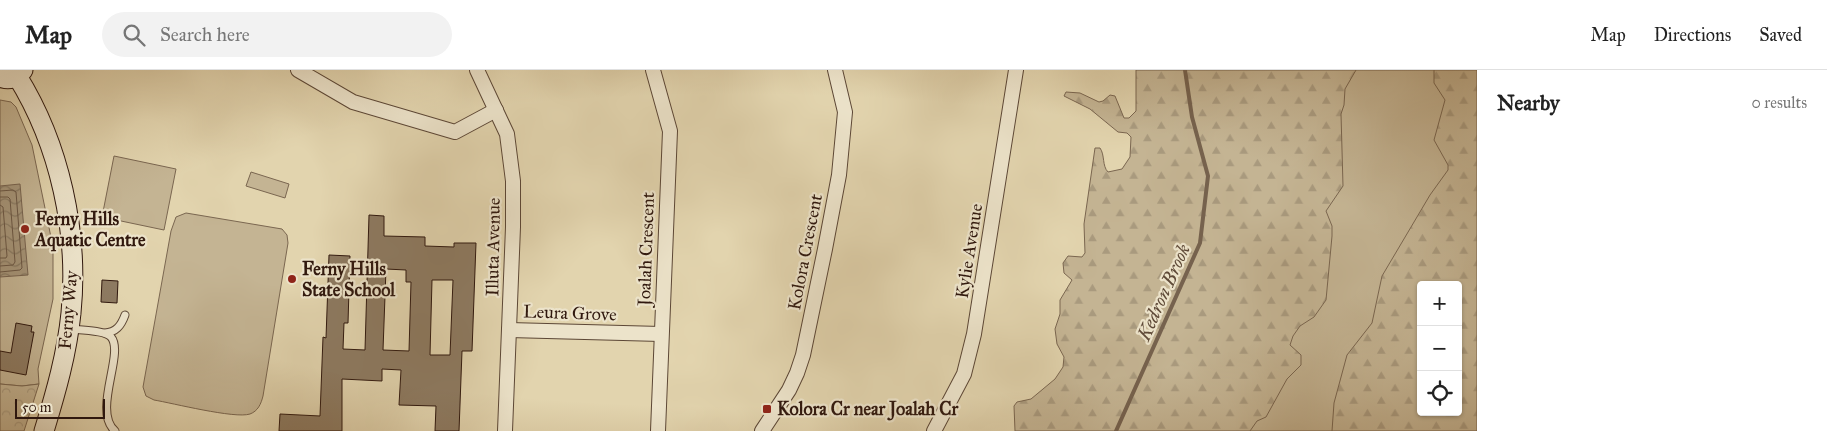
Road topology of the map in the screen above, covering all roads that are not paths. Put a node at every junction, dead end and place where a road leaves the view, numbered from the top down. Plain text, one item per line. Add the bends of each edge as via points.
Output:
1 (298, 70) edge
2 (477, 70) edge
3 (653, 70) edge
4 (835, 70) edge
5 (1016, 70) edge
6 (13, 74) edge
7 (496, 110) junction
8 (125, 315) dead end
9 (69, 329) junction
10 (509, 330) junction
11 (105, 333) junction
12 (661, 334) junction
13 (44, 431) edge
14 (115, 431) edge
15 (505, 431) edge
16 (658, 431) edge
17 (762, 431) edge
18 (934, 431) edge

1 - 7 street via 353,102 455,132
2 - 7 street, Illuta Avenue
3 - 12 street, Joalah Crescent via 670,131
4 - 17 street, Kolora Crescent via 846,112 839,175 815,297 797,373
5 - 18 street, Kylie Avenue via 974,334 964,374
6 - 9 street, Ferny Way via 31,98 44,128 62,188 72,260
7 - 10 street, Illuta Avenue via 507,134 513,181
8 - 11 lane via 118,328
9 - 11 lane
9 - 13 street, Ferny Way
10 - 12 street, Leura Grove
10 - 15 street, Illuta Avenue
11 - 14 lane via 111,338 114,348 106,409 108,422
12 - 16 street, Joalah Crescent

